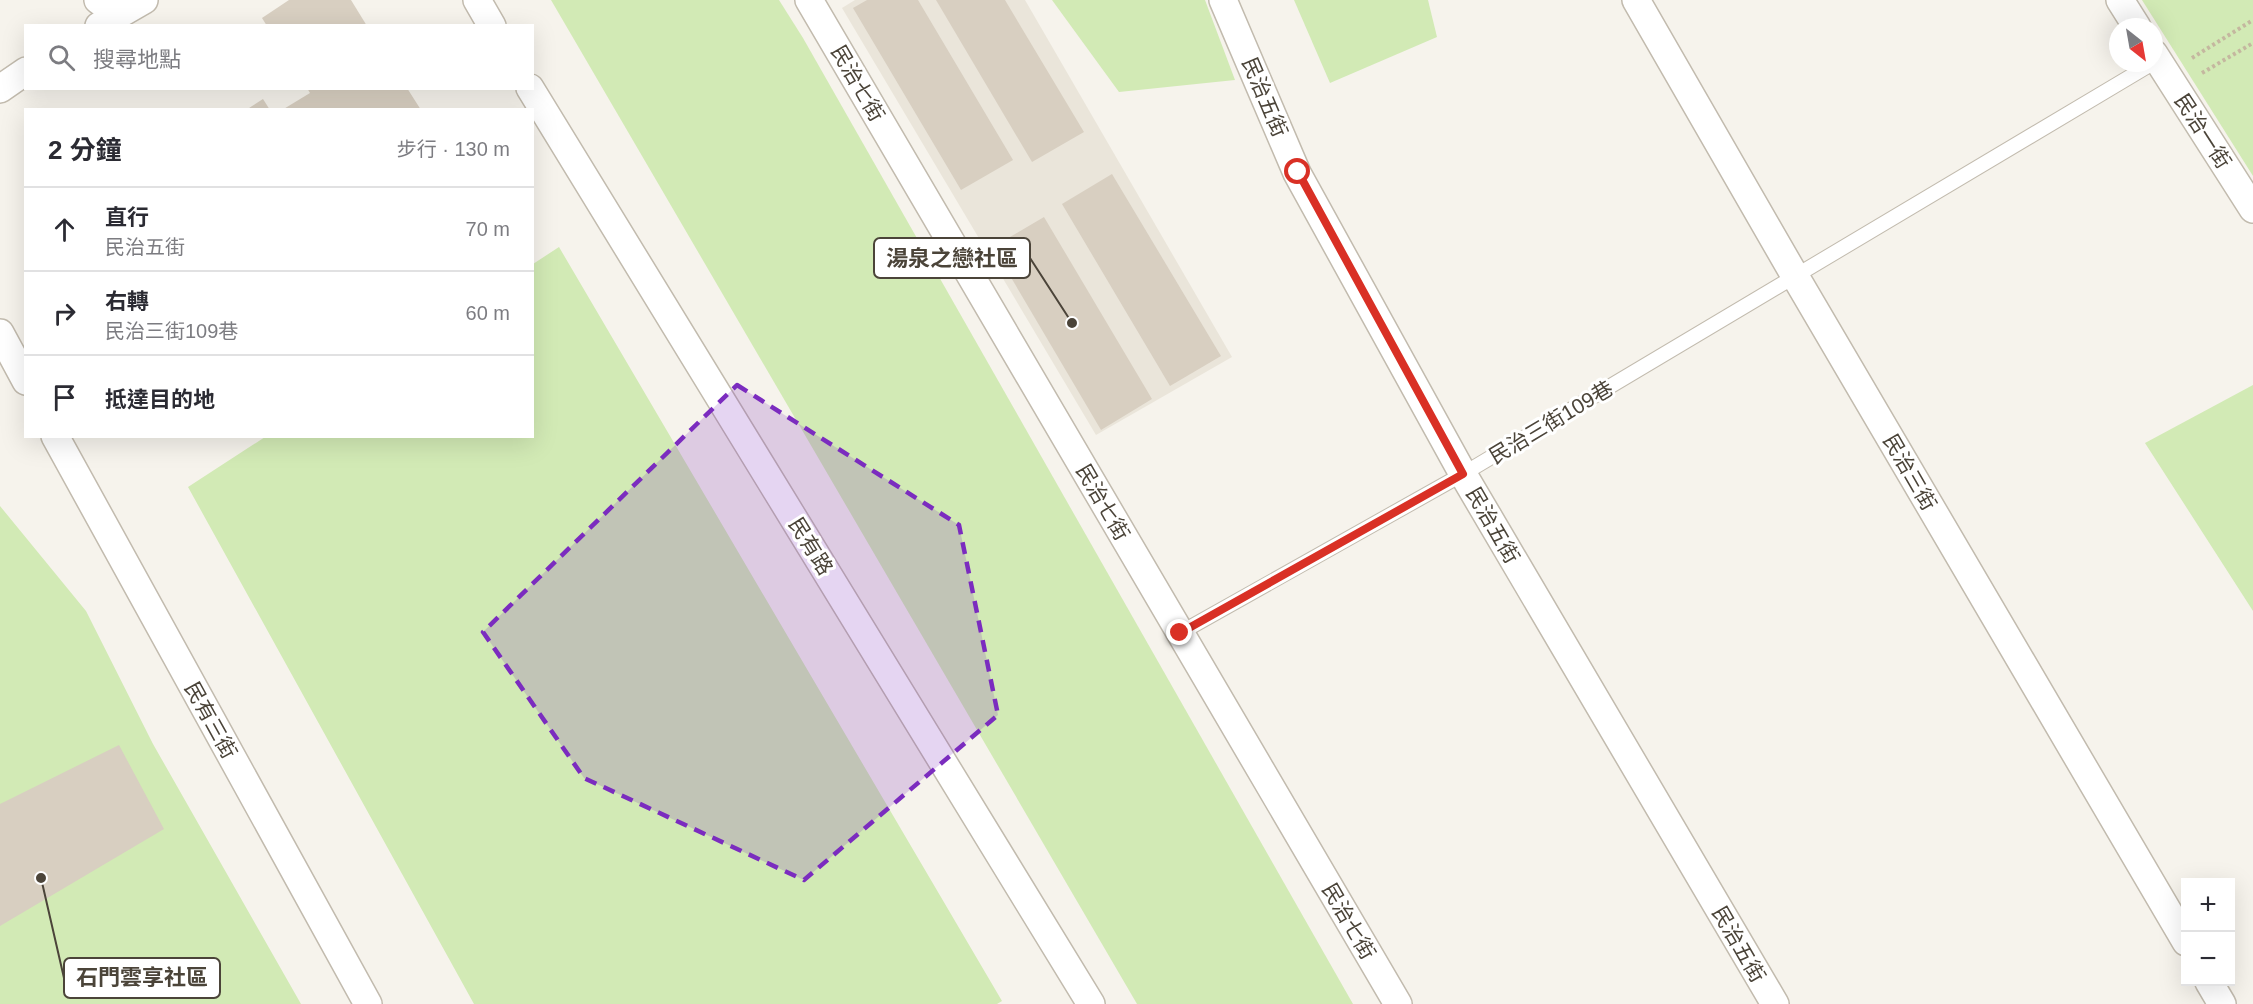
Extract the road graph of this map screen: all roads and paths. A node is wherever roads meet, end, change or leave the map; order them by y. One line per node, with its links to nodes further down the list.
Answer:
1 (144, 0): 7 (street)
2 (477, 0): 10 (street)
3 (809, 0): 25 (street, 民治七街)
4 (1223, 0): 24 (street, 民治五街)
5 (1636, 0): 20 (street, 民治三街)
6 (2120, 0): 8 (street)
7 (105, 13)
8 (2131, 18)
9 (2253, 20): 12 (path)
10 (491, 24)
11 (2253, 43): 16 (path)
12 (2191, 58)
13 (24, 71): 17 (street)
14 (2135, 72): 20 (lane, 民治三街109巷)
15 (2163, 72): 19 (street, 民治一街)
16 (2202, 74)
17 (0, 89)
18 (531, 90): 28 (street, 民有路)
19 (2253, 209)
20 (1795, 276): 24 (lane, 民治三街109巷); 26 (street, 民治三街)
21 (0, 333): 22 (street)
22 (24, 377)
23 (56, 438): 29 (street, 民有三街)
24 (1463, 474): 25 (lane, 民治三街109巷); 31 (street, 民治五街)
25 (1180, 633): 30 (street, 民治七街)
26 (2181, 933)
27 (2212, 986): 32 (street)
28 (1083, 1001)
29 (368, 1004)
30 (1398, 1004)
31 (1775, 1004)
32 (2222, 1004)

